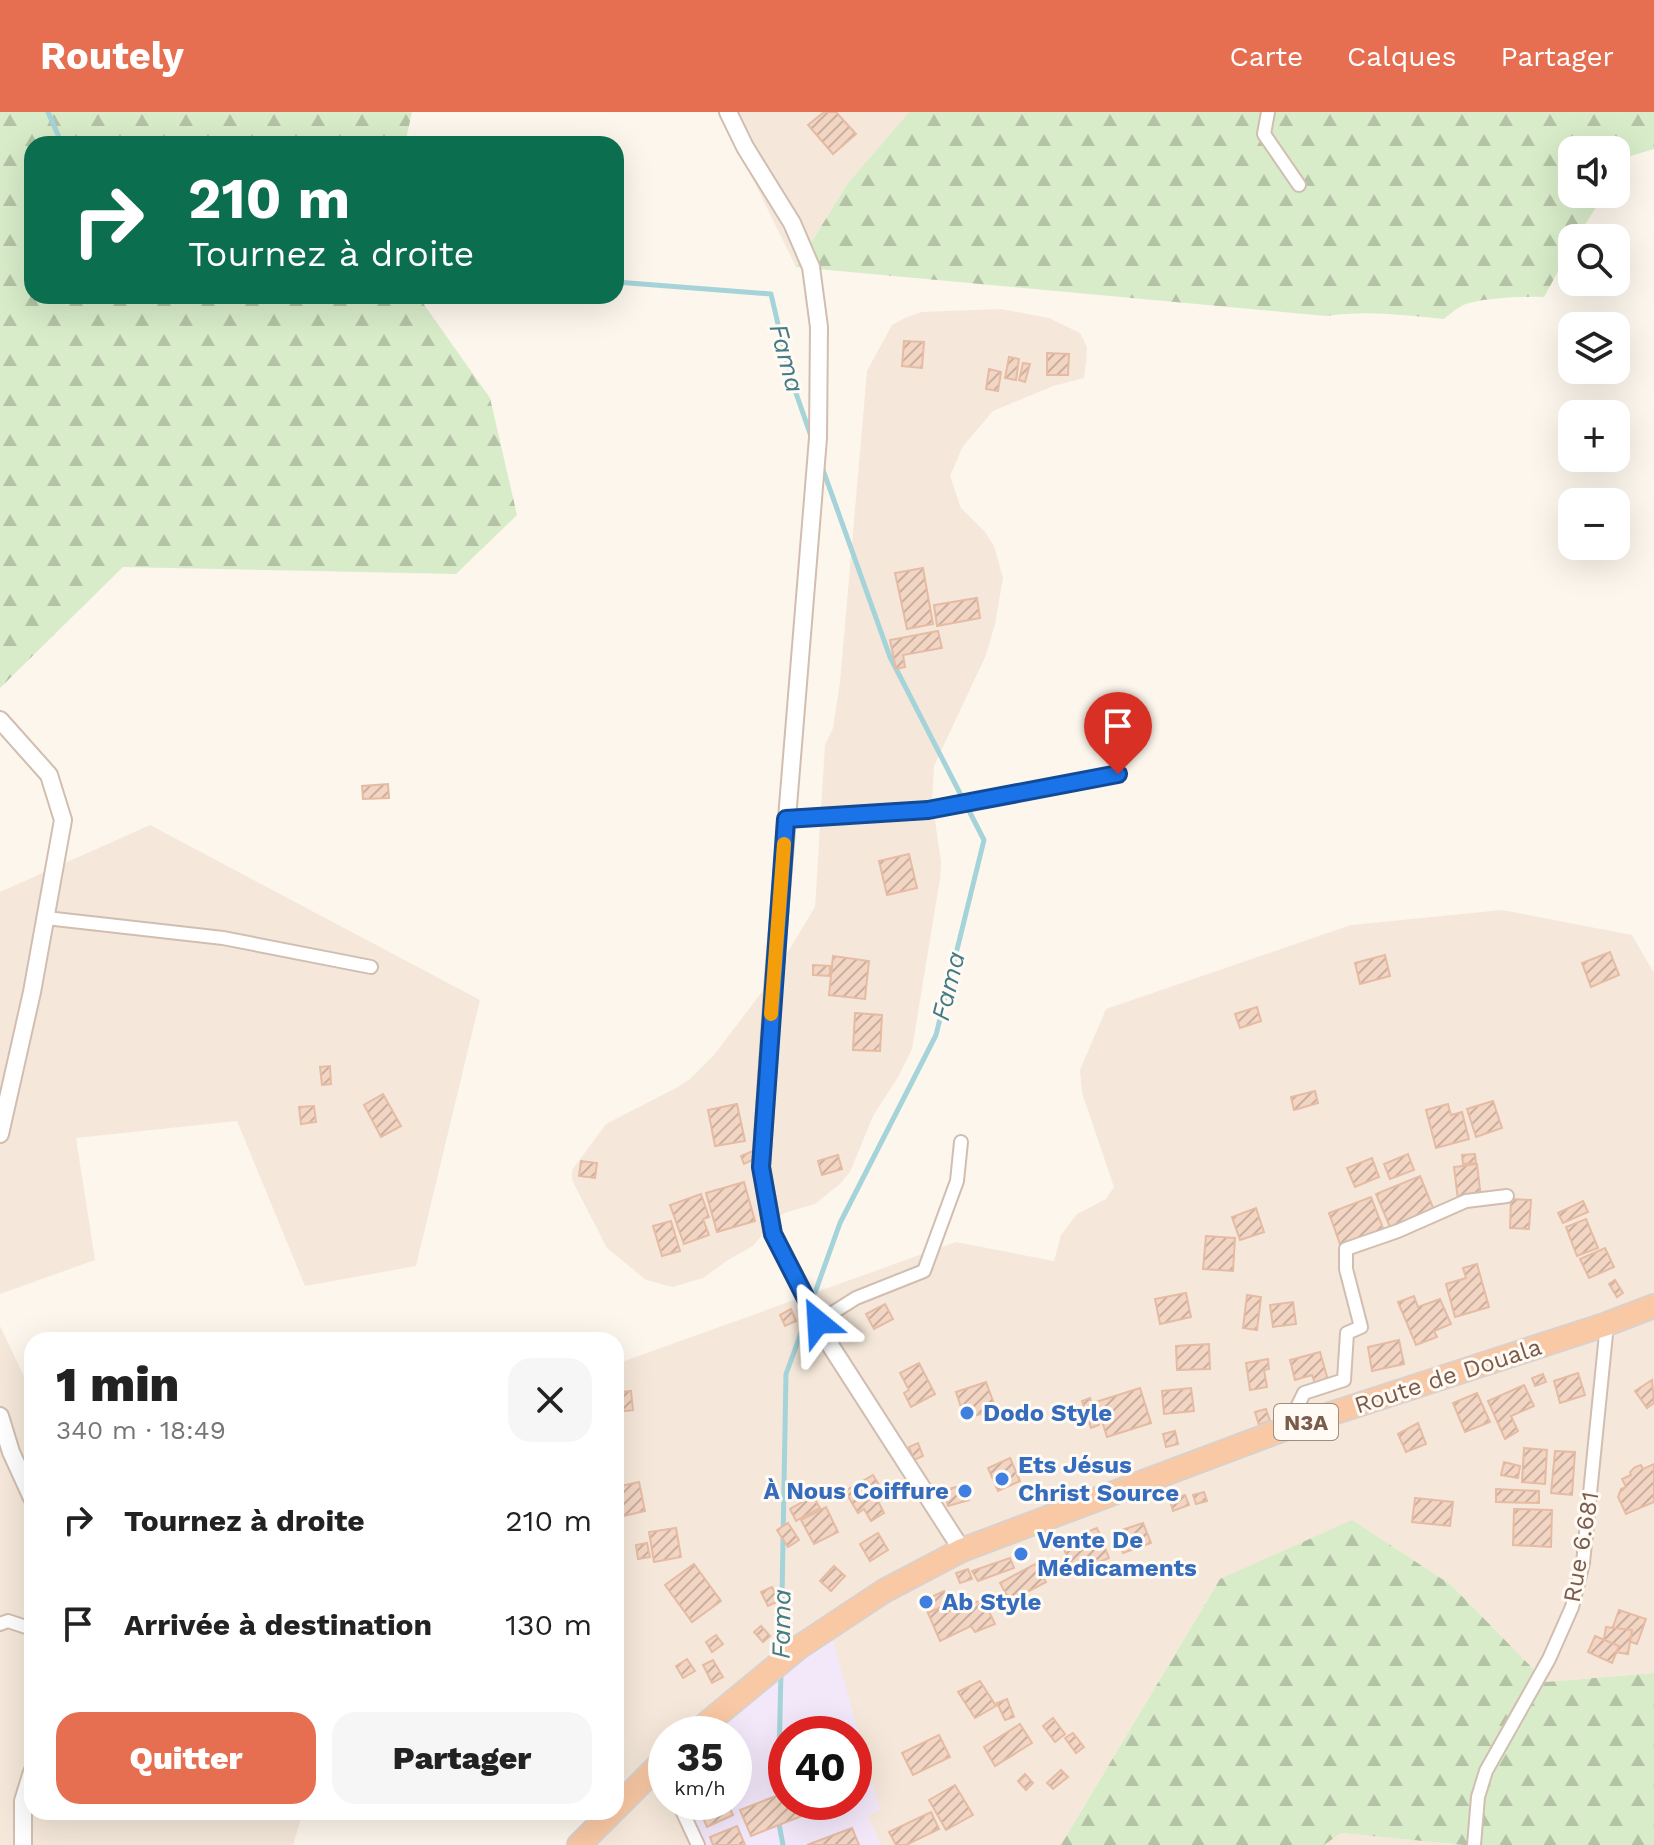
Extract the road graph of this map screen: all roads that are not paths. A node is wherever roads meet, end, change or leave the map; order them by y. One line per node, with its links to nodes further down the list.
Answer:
1 (728, 112): 6 (street)
2 (1268, 112): 3 (street)
3 (1299, 185)
4 (0, 720): 7 (street)
5 (1118, 774): 6 (street)
6 (786, 819): 13 (street)
7 (46, 918): 8 (street); 9 (street)
8 (371, 967)
9 (0, 1134)
10 (961, 1142): 13 (street)
11 (1507, 1196): 16 (street)
12 (1654, 1306): 14 (highway, Route de Douala / N3A)
13 (818, 1322): 18 (street)
14 (1607, 1324): 16 (highway, Route de Douala / N3A); 30 (street, Rue 6.681)
15 (0, 1416): 17 (street)
16 (1287, 1428): 18 (highway, Route de Douala / N3A)
17 (24, 1480)
18 (962, 1550): 21 (highway, Route de Douala / N3A)
19 (0, 1624): 20 (street)
20 (24, 1626)
21 (716, 1716)
22 (648, 1780): 24 (highway)
23 (24, 1798): 27 (street)
24 (624, 1801)
25 (604, 1820): 28 (highway)
26 (686, 1820): 29 (street)
27 (23, 1845)
28 (579, 1845)
29 (698, 1845)
30 (1474, 1845)

